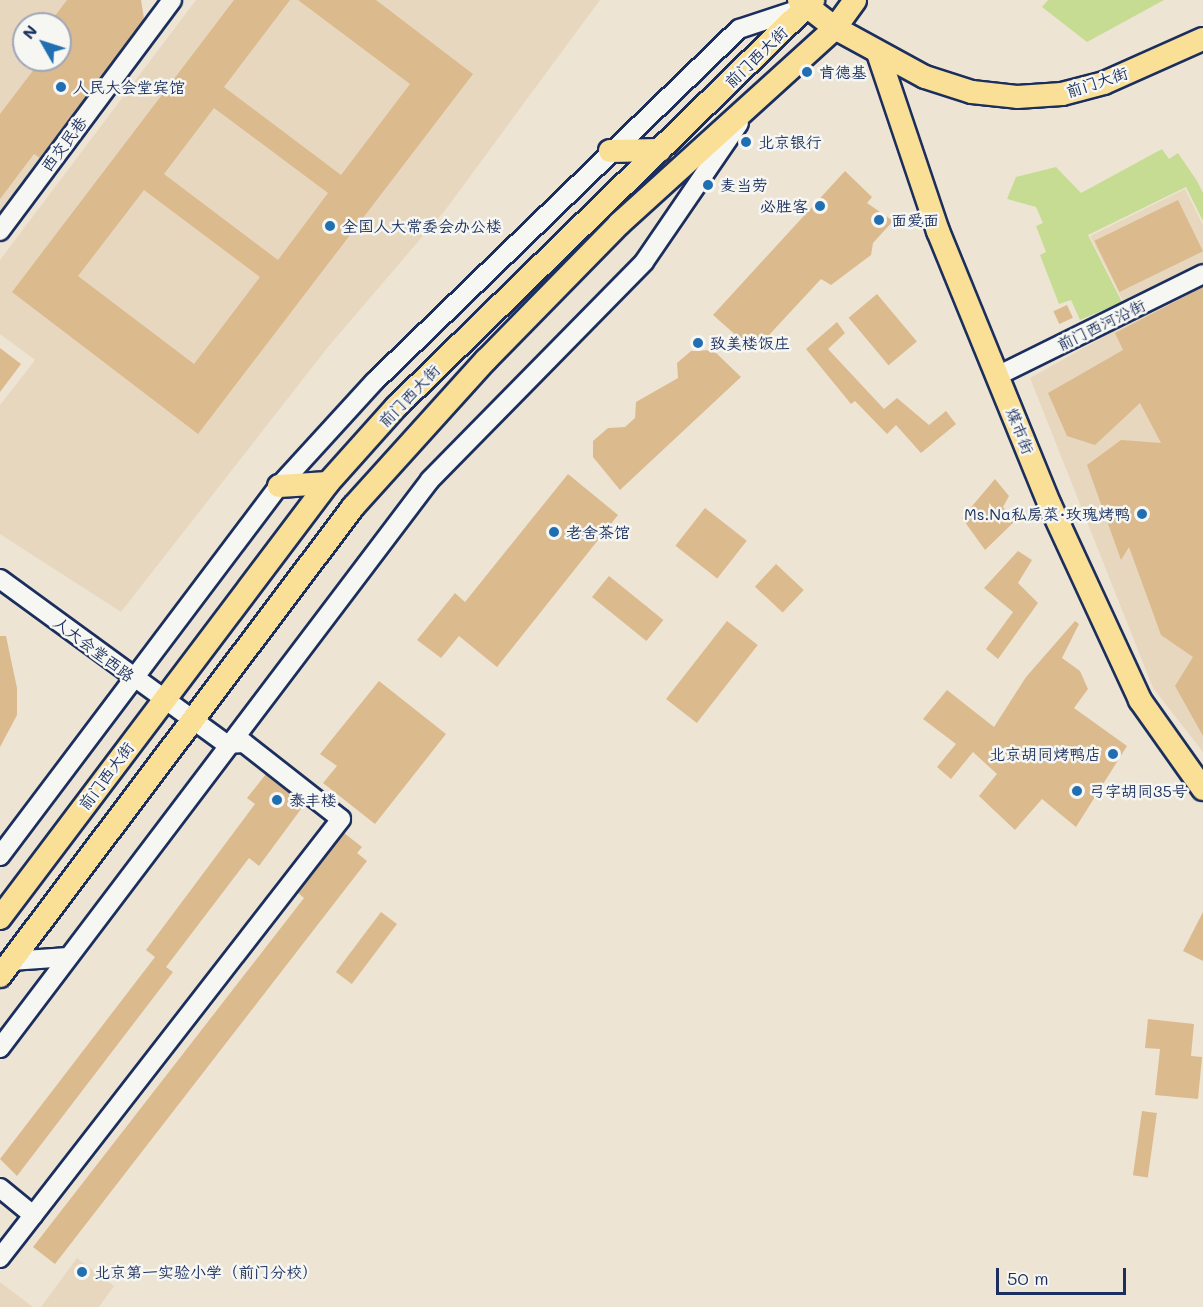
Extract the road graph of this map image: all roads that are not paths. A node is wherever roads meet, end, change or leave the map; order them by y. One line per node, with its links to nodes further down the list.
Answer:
1 (172, 0): 10 (street, 西交民巷)
2 (855, 0): 4 (main road, 前门西大街)
3 (807, 2): 4 (main road, 前门大街); 8 (main road, 前门西大街); 9 (street, 前门西大街)
4 (835, 28): 6 (main road, 前门大街); 7 (main road, 前门西大街)
5 (1203, 39): 6 (main road, 前门大街)
6 (878, 53): 12 (main road, 煤市街)
7 (756, 98): 18 (main road, 前门西大街); 19 (street, 前门西大街)
8 (660, 150): 9 (main road); 13 (main road, 前门西大街)
9 (610, 151): 14 (street, 前门西大街)
10 (0, 231)
11 (1203, 274): 12 (street, 前门西河沿街)
12 (997, 376): 20 (main road, 煤市街)
13 (328, 483): 14 (main road); 17 (main road, 前门西大街)
14 (279, 486): 16 (street, 前门西大街)
15 (0, 579): 16 (street, 人大会堂西路)
16 (132, 678): 17 (street, 人大会堂西路); 21 (street, 前门西大街)
17 (162, 700): 18 (street, 人大会堂西路); 22 (main road, 前门西大街)
18 (190, 719): 19 (street, 人大会堂西路); 24 (main road, 前门西大街)
19 (226, 744): 23 (street, 前门西大街); 27 (street)
20 (1203, 789)
21 (0, 856)
22 (0, 918)
23 (68, 957): 24 (street); 25 (street, 前门西大街)
24 (6, 968)
25 (0, 1048)
26 (0, 1188): 27 (street)
27 (33, 1215): 28 (street)
28 (0, 1258)

